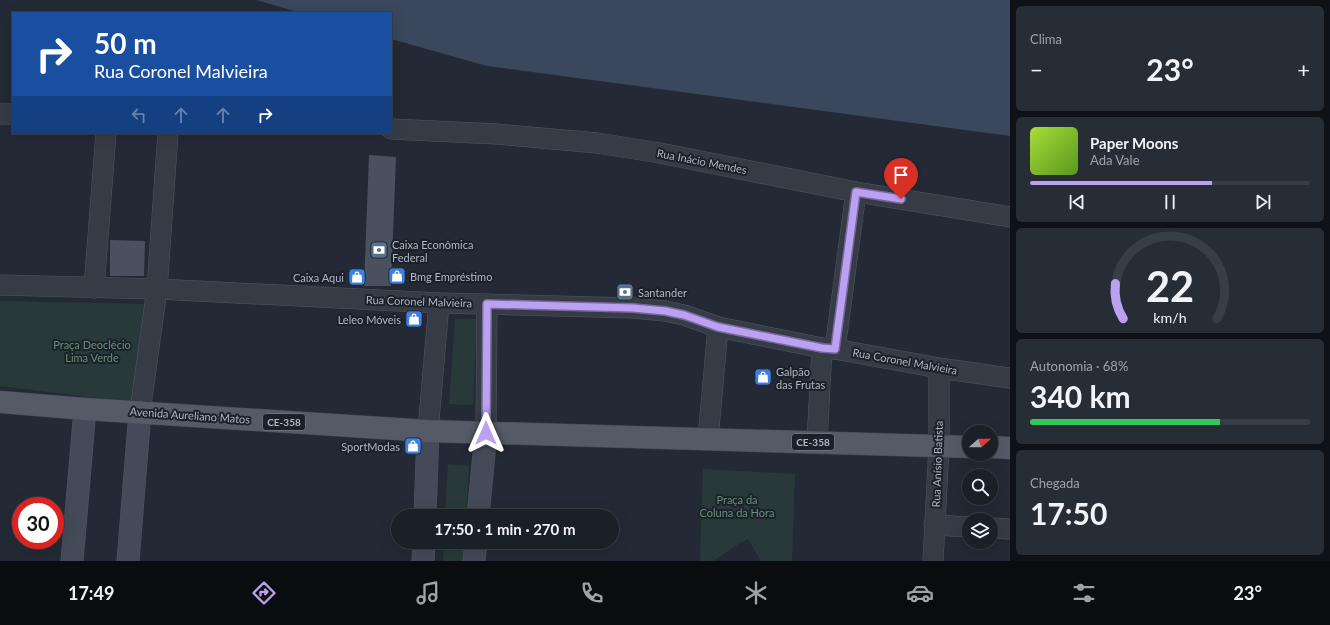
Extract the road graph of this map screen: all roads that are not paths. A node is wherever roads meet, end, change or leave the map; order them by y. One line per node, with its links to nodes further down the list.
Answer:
1 (0, 114): 2 (street)
2 (12, 114)
3 (392, 129): 6 (street, Rua Inácio Mendes)
4 (106, 134): 9 (street)
5 (168, 134): 10 (street)
6 (856, 192): 7 (street, Rua Inácio Mendes); 14 (street)
7 (1010, 217)
8 (0, 285): 9 (street, Rua Coronel Malvieira)
9 (94, 288): 10 (street, Rua Coronel Malvieira)
10 (156, 289): 11 (street, Rua Coronel Malvieira); 19 (street)
11 (439, 303): 12 (street, Rua Coronel Malvieira); 20 (street)
12 (487, 304): 13 (street, Rua Coronel Malvieira); 21 (street)
13 (718, 327): 14 (street, Rua Coronel Malvieira); 22 (street)
14 (829, 348): 15 (street, Rua Coronel Malvieira); 23 (street)
15 (939, 368): 16 (street, Rua Coronel Malvieira); 24 (street, Rua Anísio Batista)
16 (1010, 378)
17 (0, 402): 18 (main road, Avenida Aureliano Matos / CE-358)
18 (85, 409): 19 (main road, Avenida Aureliano Matos / CE-358); 36 (main road)
19 (140, 412): 20 (main road, Avenida Aureliano Matos / CE-358); 37 (main road)
20 (428, 431): 21 (main road, CE-358); 28 (main road)
21 (486, 433): 22 (main road, CE-358); 29 (main road)
22 (708, 439): 23 (main road, CE-358)
23 (817, 443): 24 (main road, CE-358)
24 (939, 446): 25 (main road, CE-358); 30 (street, Rua Anísio Batista)
25 (962, 447)
26 (998, 447): 27 (main road)
27 (1010, 448)
28 (425, 509)
29 (479, 509)
30 (934, 525): 31 (street); 40 (street, Rua Anísio Batista)
31 (962, 527)
32 (998, 528): 33 (street)
33 (1010, 529)
34 (424, 549): 38 (main road)
35 (475, 549): 39 (main road)
36 (72, 561)
37 (128, 561)
38 (423, 561)
39 (474, 561)
40 (933, 561)

